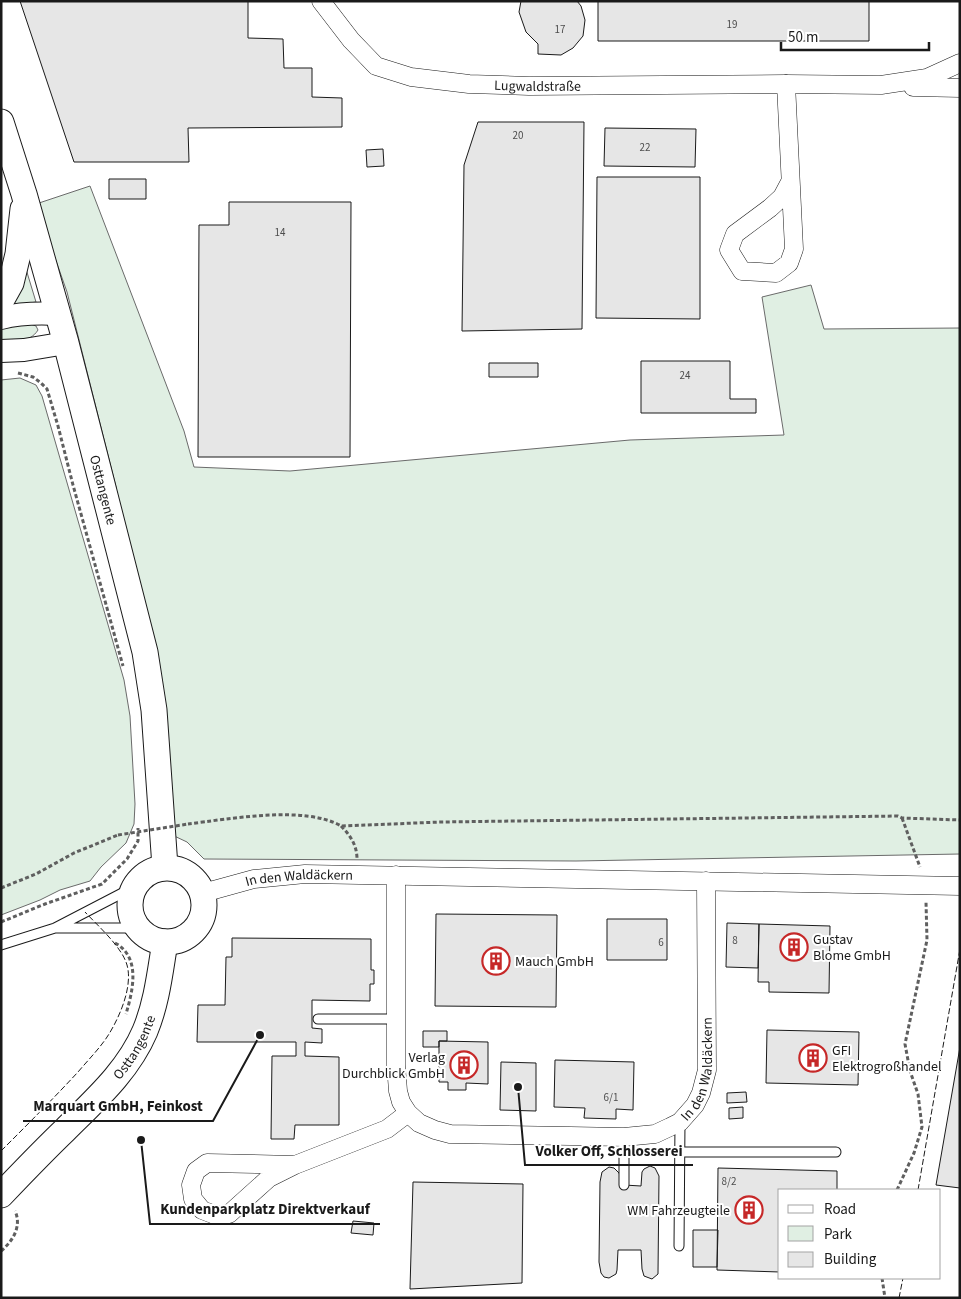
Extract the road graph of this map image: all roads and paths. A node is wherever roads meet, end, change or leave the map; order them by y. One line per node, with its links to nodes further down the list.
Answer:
1 (321, 1): 3 (street, Lugwaldstraße)
2 (960, 63): 4 (street, Lugwaldstraße)
3 (786, 84): 4 (street, Lugwaldstraße); 7 (street)
4 (881, 85): 5 (street, Lugwaldstraße)
5 (960, 88)
6 (1, 122): 8 (main road, Osttangente)
7 (790, 182): 7 (street)
8 (24, 194): 9 (main road); 10 (main road, Osttangente)
9 (1, 301)
10 (58, 314): 11 (street); 12 (main road, Osttangente)
11 (1, 318)
12 (66, 343): 13 (street); 20 (main road, Osttangente)
13 (1, 351)
14 (11, 372): 15 (path)
15 (126, 674)
16 (902, 818): 17 (path); 19 (path); 24 (path)
17 (960, 820)
18 (139, 821): 28 (path)
19 (341, 826): 21 (path); 27 (path, bridge)
20 (165, 867): 26 (main road); 29 (main road)
21 (357, 874): 22 (street, In den Waldäckern); 29 (street, In den Waldäckern)
22 (396, 875): 23 (street, In den Waldäckern); 39 (street)
23 (706, 881): 24 (street, In den Waldäckern); 41 (street, In den Waldäckern)
24 (926, 886): 25 (street, In den Waldäckern); 47 (path)
25 (960, 886)
26 (134, 887): 30 (lane); 33 (main road)
27 (1, 888)
28 (90, 889): 30 (path); 31 (path)
29 (203, 894): 35 (main road)
30 (93, 908): 32 (lane)
31 (1, 922)
32 (55, 928): 34 (lane); 36 (lane)
33 (138, 928): 34 (lane); 35 (main road)
34 (99, 929): 38 (path)
35 (165, 942): 48 (main road, Osttangente)
36 (1, 945)
37 (318, 1019): 39 (lane)
38 (124, 1020)
39 (396, 1020): 40 (street)
40 (408, 1113): 42 (street, In den Waldäckern); 45 (street)
41 (680, 1122): 42 (street, In den Waldäckern); 43 (lane)
42 (624, 1137): 46 (lane)
43 (679, 1152): 44 (lane); 49 (lane)
44 (836, 1152)
45 (295, 1164): 45 (street)
46 (624, 1185)
47 (897, 1189)
48 (2, 1194): 50 (path)
49 (679, 1246)
50 (1, 1251)
51 (882, 1279): 52 (path)
52 (885, 1298)

